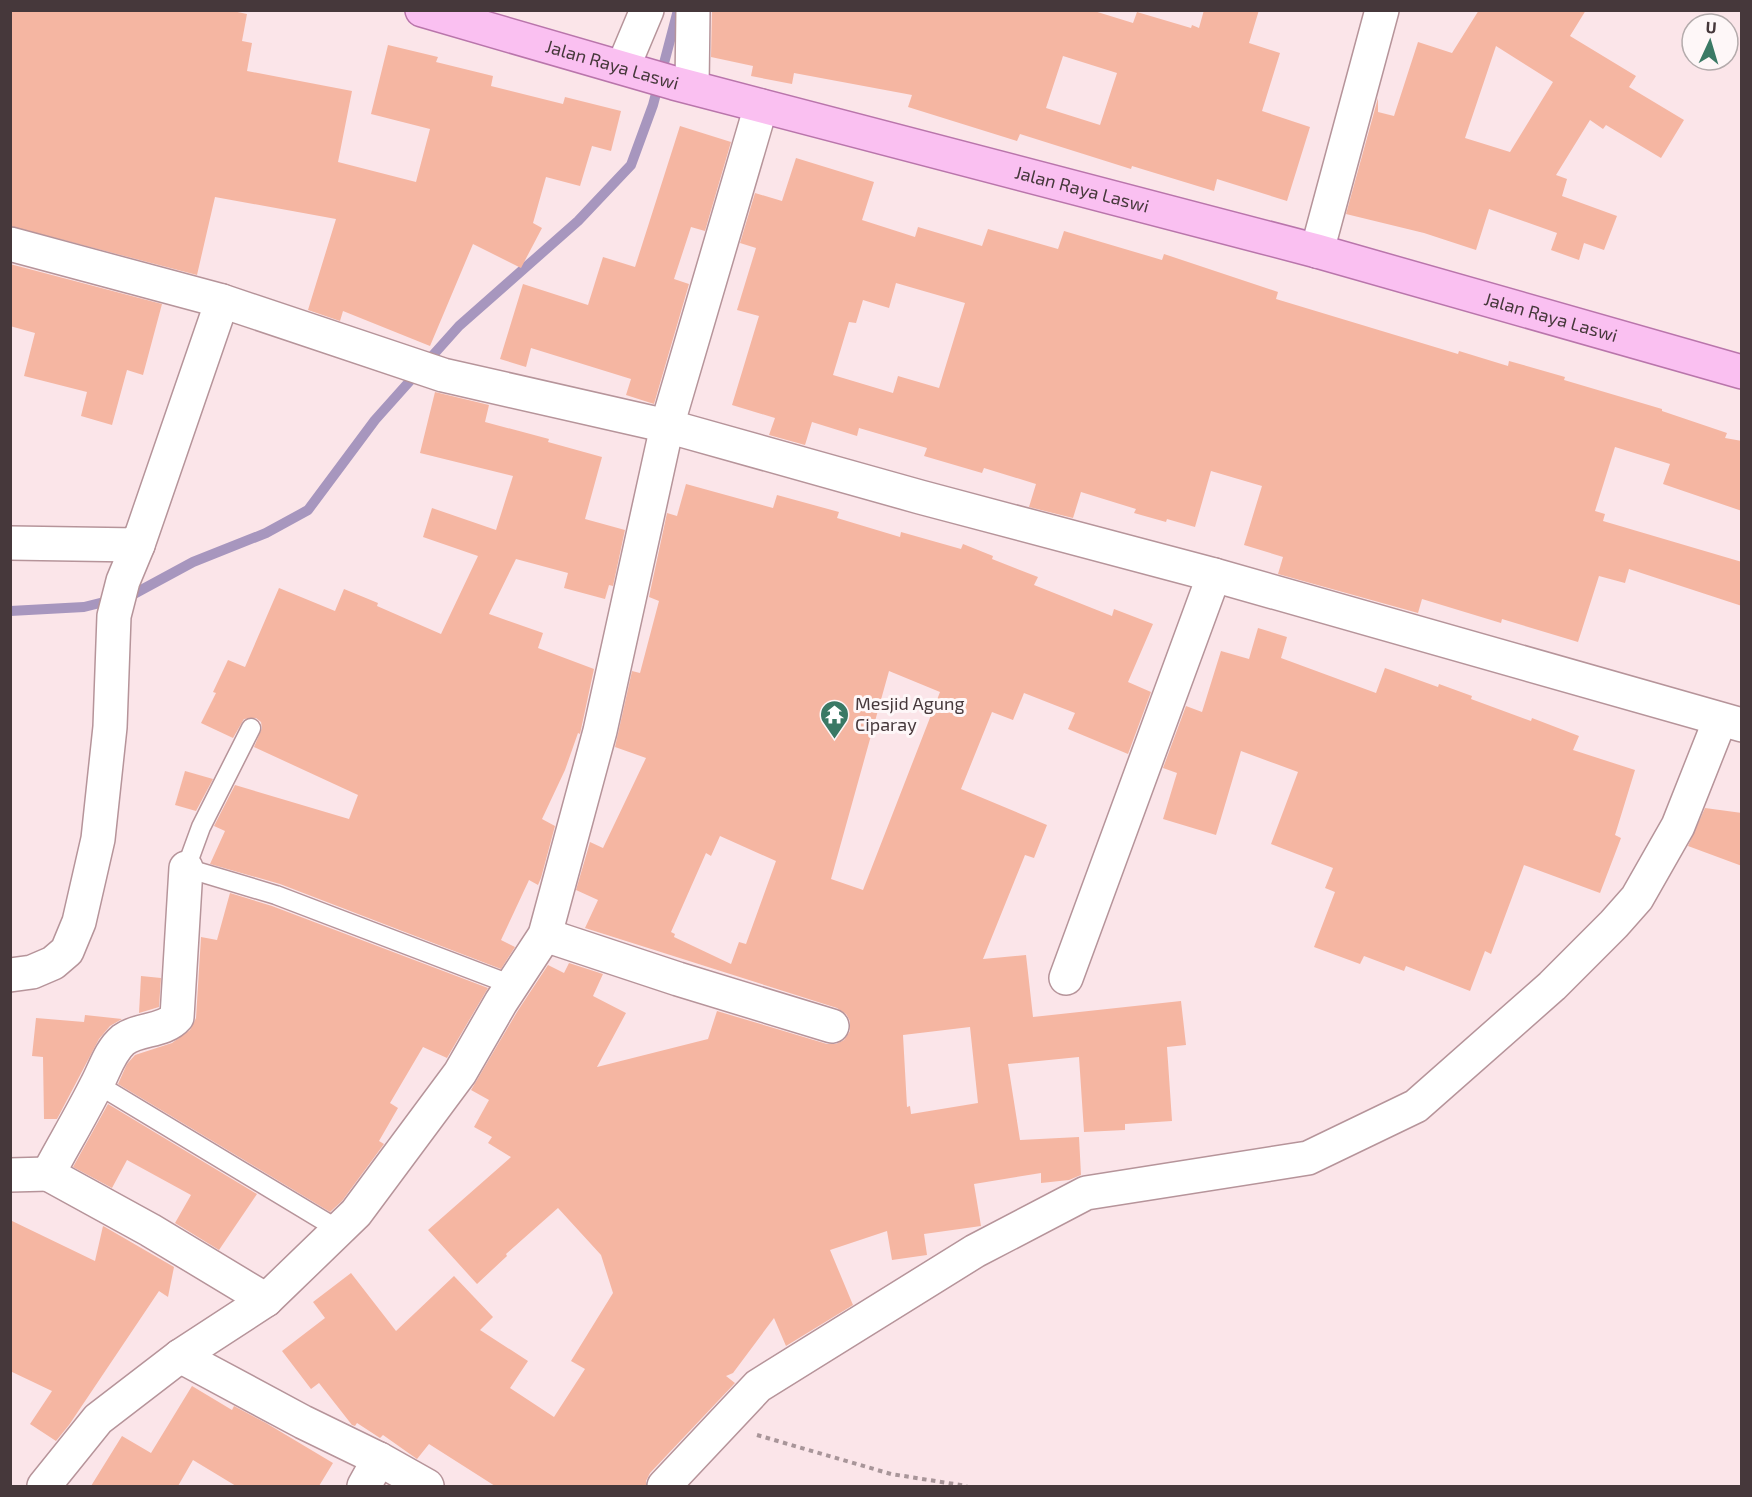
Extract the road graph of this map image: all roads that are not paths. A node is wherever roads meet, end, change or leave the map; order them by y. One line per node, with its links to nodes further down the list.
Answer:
1 (422, 10): 5 (main road, Jalan Raya Laswi)
2 (647, 10): 5 (street)
3 (693, 10): 6 (street)
4 (1382, 10): 9 (street)
5 (632, 70): 6 (main road, Jalan Raya Laswi)
6 (683, 85): 7 (main road, Jalan Raya Laswi)
7 (761, 106): 9 (main road, Jalan Raya Laswi); 12 (street)
8 (10, 244): 10 (street)
9 (1317, 251): 11 (main road, Jalan Raya Laswi)
10 (222, 301): 12 (street); 14 (street)
11 (1742, 372)
12 (667, 426): 15 (street); 19 (street)
13 (10, 543): 14 (street)
14 (138, 545): 20 (street)
15 (1214, 575): 16 (street); 21 (street)
16 (1730, 723): 33 (street)
17 (251, 728): 18 (lane)
18 (186, 868): 22 (lane); 24 (street)
19 (545, 935): 22 (street); 23 (street)
20 (10, 975)
21 (1066, 978)
22 (512, 985): 27 (street)
23 (832, 1026)
24 (98, 1084): 26 (street); 27 (lane)
25 (10, 1174): 26 (street)
26 (48, 1174): 28 (street)
27 (339, 1230): 28 (street)
28 (266, 1300): 29 (street)
29 (180, 1356): 30 (street); 31 (street)
30 (371, 1473): 32 (street)
31 (44, 1486)
32 (427, 1486)
33 (664, 1486)

